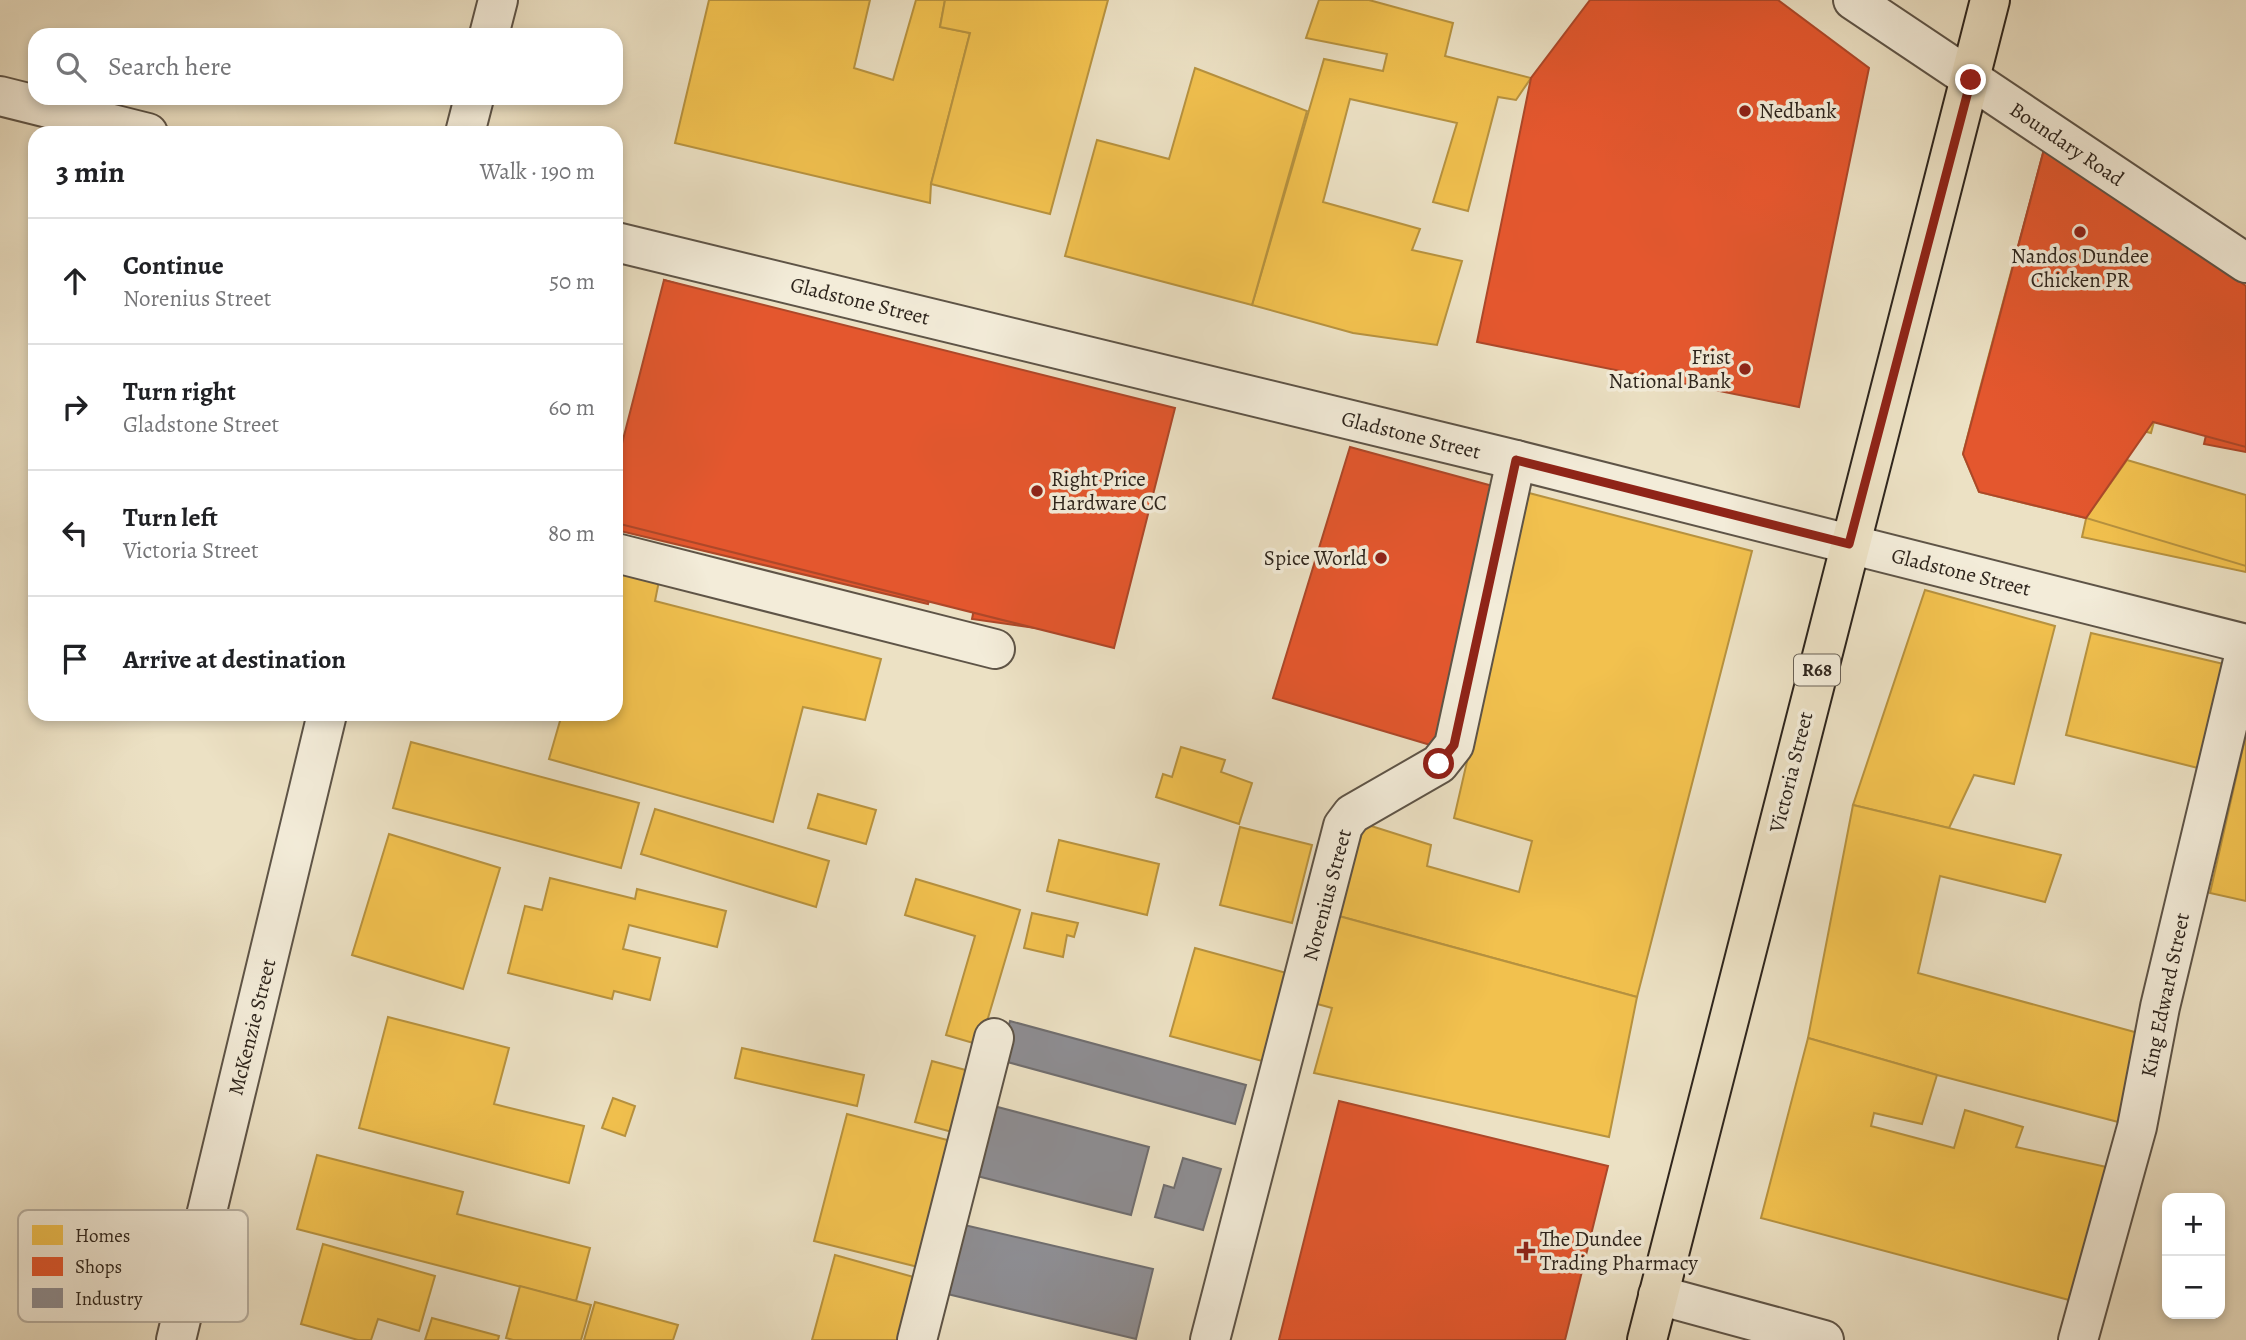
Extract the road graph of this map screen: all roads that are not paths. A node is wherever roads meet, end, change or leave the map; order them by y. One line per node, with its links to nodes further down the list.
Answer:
1 (498, 0): 4 (street)
2 (1853, 0): 5 (street, Boundary Road)
3 (1990, 0): 5 (main road, Victoria Street / R68)
4 (491, 28)
5 (1971, 80): 13 (street, Boundary Road); 15 (main road, Victoria Street / R68)
6 (0, 96): 7 (street)
7 (28, 103)
8 (36, 105): 10 (street)
9 (472, 105): 11 (street)
10 (120, 126)
11 (467, 126)
12 (623, 244): 14 (street, Gladstone Street)
13 (2246, 264)
14 (1516, 460): 15 (street, Gladstone Street); 26 (street, Norenius Street)
15 (1849, 544): 17 (street, Gladstone Street); 22 (main road, Victoria Street / R68)
16 (623, 555): 18 (street)
17 (2246, 646): 29 (street, King Edward Street)
18 (995, 649)
19 (325, 721): 21 (street, McKenzie Street)
20 (994, 1038): 25 (street)
21 (207, 1210)
22 (1658, 1295): 27 (main road, Victoria Street / R68); 28 (street)
23 (180, 1322): 24 (street, McKenzie Street)
24 (176, 1340)
25 (917, 1340)
26 (1210, 1340)
27 (1647, 1340)
28 (1824, 1340)
29 (2078, 1340)

